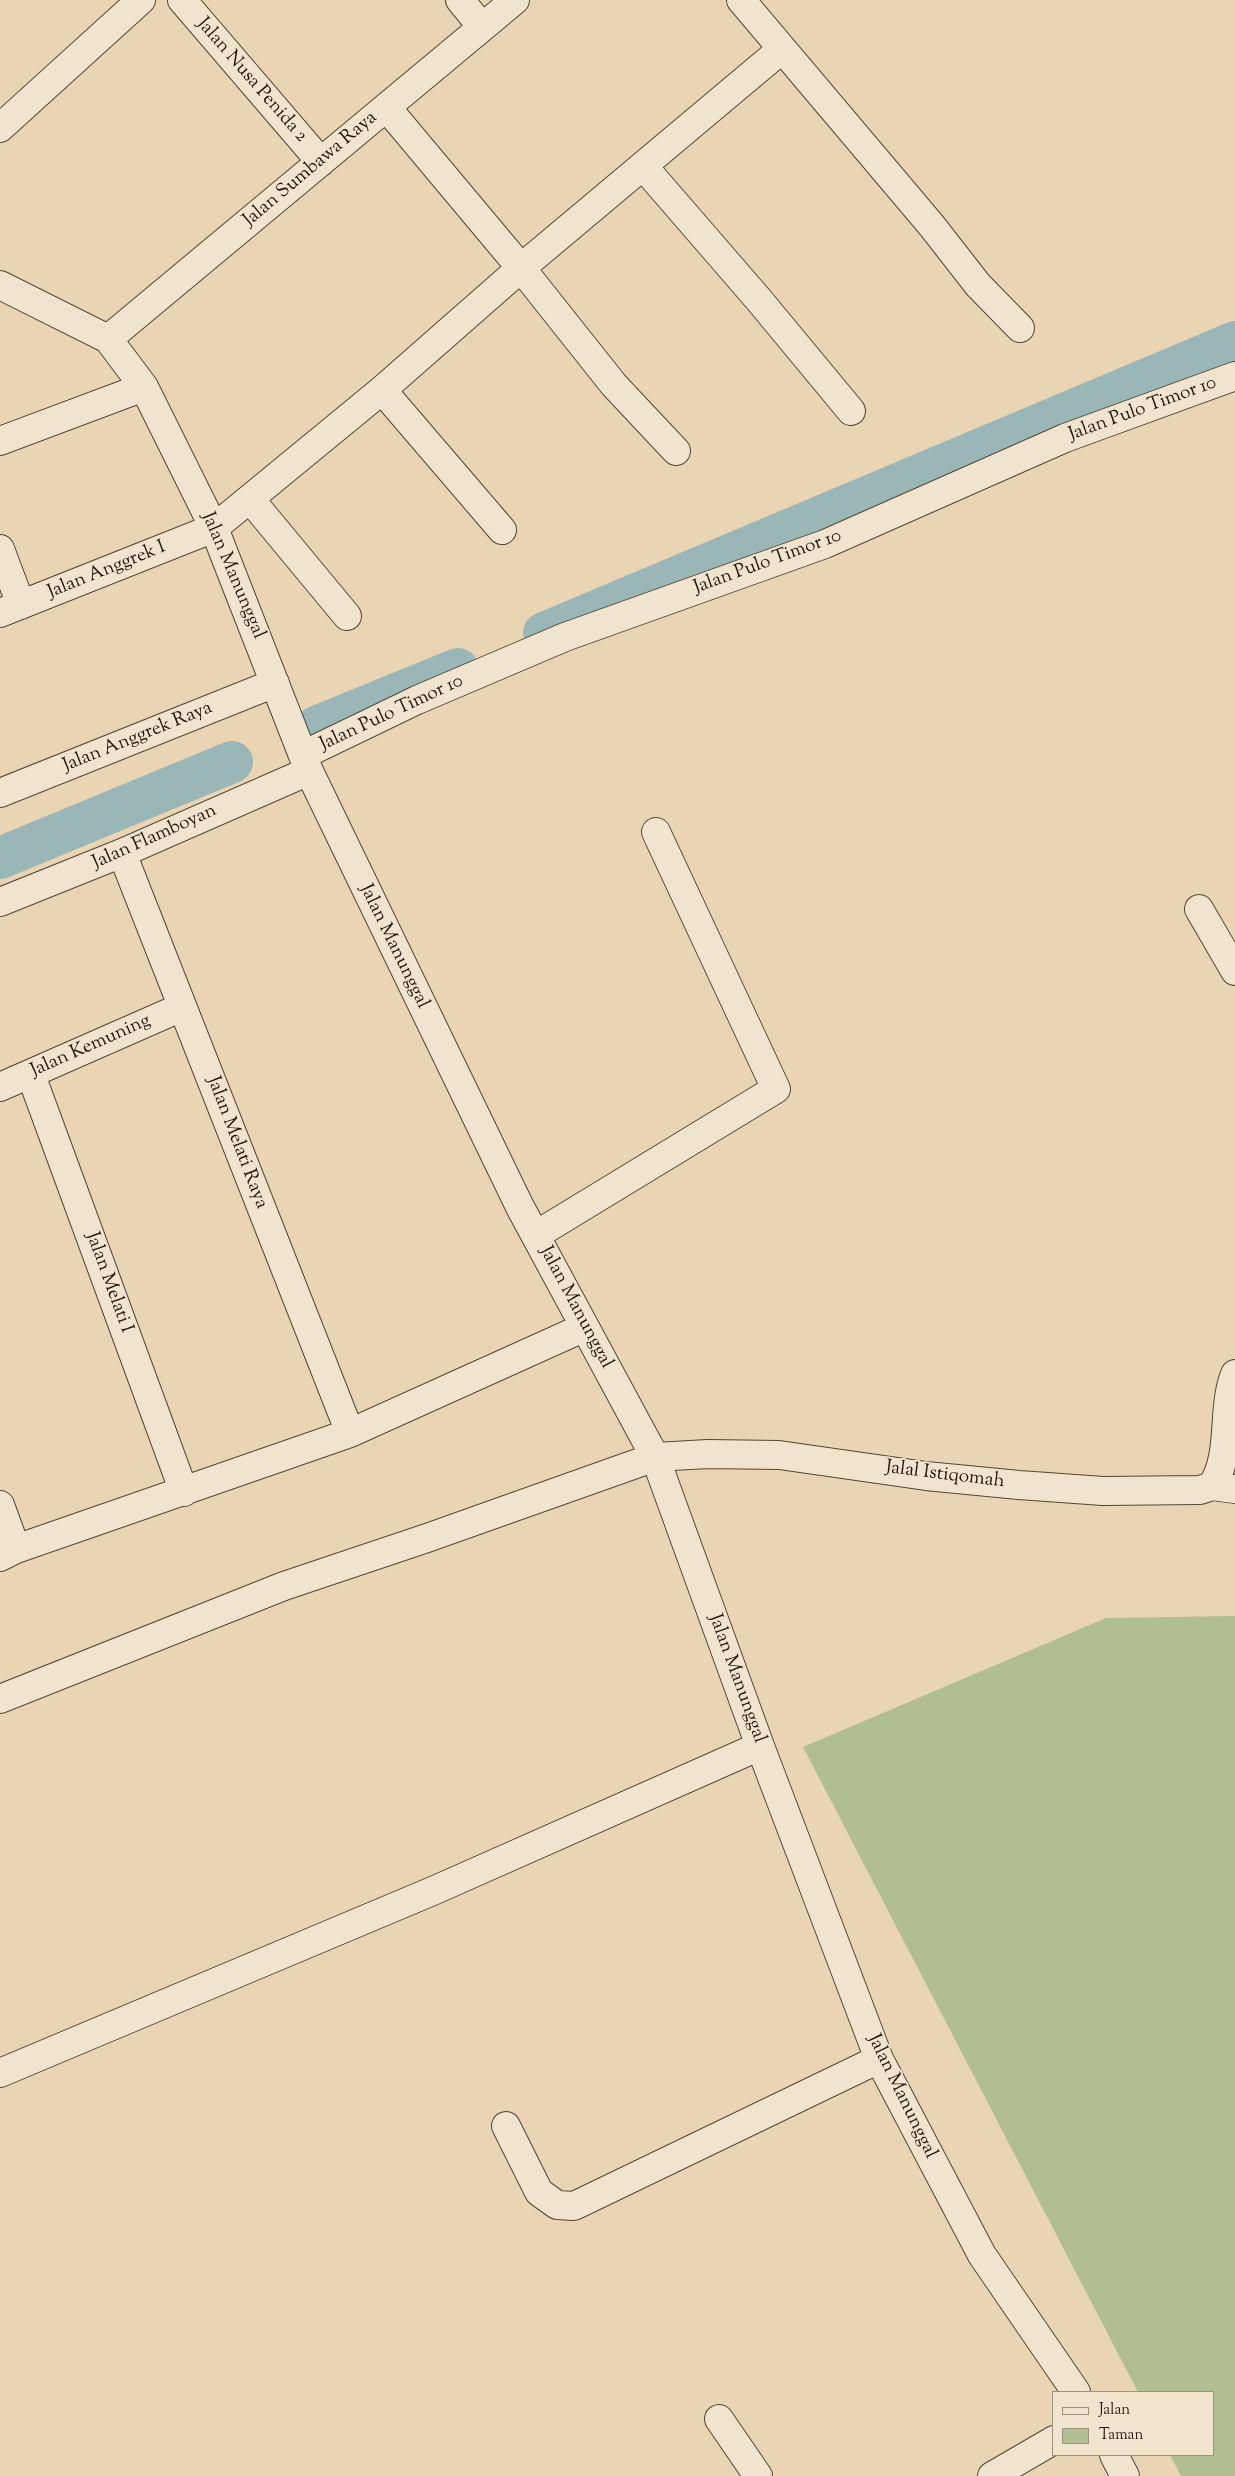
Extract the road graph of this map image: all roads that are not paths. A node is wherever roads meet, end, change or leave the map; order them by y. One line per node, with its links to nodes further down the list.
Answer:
1 (141, 0): 9 (street)
2 (182, 0): 10 (street, Jalan Nusa Penida 2)
3 (460, 0): 6 (street)
4 (515, 0): 6 (street, Jalan Sumbawa Raya)
5 (741, 0): 7 (street)
6 (482, 27): 8 (street, Jalan Sumbawa Raya)
7 (782, 49): 11 (street, Jalan Anggrek I); 14 (street)
8 (386, 108): 10 (street, Jalan Sumbawa Raya); 12 (street)
9 (0, 128)
10 (321, 162): 15 (street, Jalan Sumbawa Raya)
11 (643, 166): 12 (street, Jalan Anggrek I); 19 (street)
12 (520, 268): 18 (street, Jalan Anggrek I); 21 (street)
13 (0, 286): 15 (street, Jalan Manunggal)
14 (1020, 328)
15 (108, 339): 17 (street, Jalan Manunggal)
16 (1235, 376): 29 (street, Jalan Pulo Timor 10)
17 (144, 387): 20 (street); 23 (street, Jalan Manunggal)
18 (382, 390): 22 (street, Jalan Anggrek I); 24 (street)
19 (851, 411)
20 (0, 440)
21 (676, 452)
22 (250, 499): 23 (street, Jalan Anggrek I); 27 (street)
23 (214, 528): 26 (street, Jalan Anggrek I); 28 (street, Jalan Manunggal)
24 (502, 530)
25 (0, 549): 26 (street)
26 (10, 609)
27 (347, 616)
28 (280, 695): 29 (street, Jalan Manunggal); 30 (street, Jalan Anggrek Raya)
29 (304, 757): 32 (street, Jalan Flamboyan); 39 (street, Jalan Manunggal)
30 (0, 793)
31 (656, 832): 39 (street)
32 (122, 853): 33 (street, Jalan Flamboyan); 36 (street, Jalan Melati Raya)
33 (0, 902)
34 (1199, 910): 35 (street)
35 (1235, 970)
36 (182, 1007): 37 (street, Jalan Kemuning); 42 (street, Jalan Melati Raya)
37 (31, 1075): 38 (street, Jalan Kemuning); 45 (street, Jalan Melati I)
38 (0, 1087)
39 (536, 1235): 40 (street, Jalan Manunggal)
40 (585, 1327): 42 (street); 43 (street, Jalan Manunggal)
41 (1235, 1374): 44 (street)
42 (350, 1433): 45 (street)
43 (655, 1457): 44 (street, Jalal Istiqomah); 48 (street, Jalal Istiqomah); 49 (street, Jalan Manunggal)
44 (1223, 1487)
45 (184, 1492): 47 (street)
46 (0, 1505): 47 (street)
47 (8, 1553)
48 (0, 1699)
49 (760, 1746): 50 (street, Jalan Manunggal); 51 (street)
50 (879, 2059): 52 (street); 53 (street, Jalan Manunggal)
51 (0, 2073)
52 (506, 2126)
53 (1075, 2391)
54 (719, 2419): 57 (street)
55 (1052, 2441): 58 (street)
56 (1115, 2456): 59 (street)
57 (758, 2476)
58 (992, 2476)
59 (1125, 2476)

